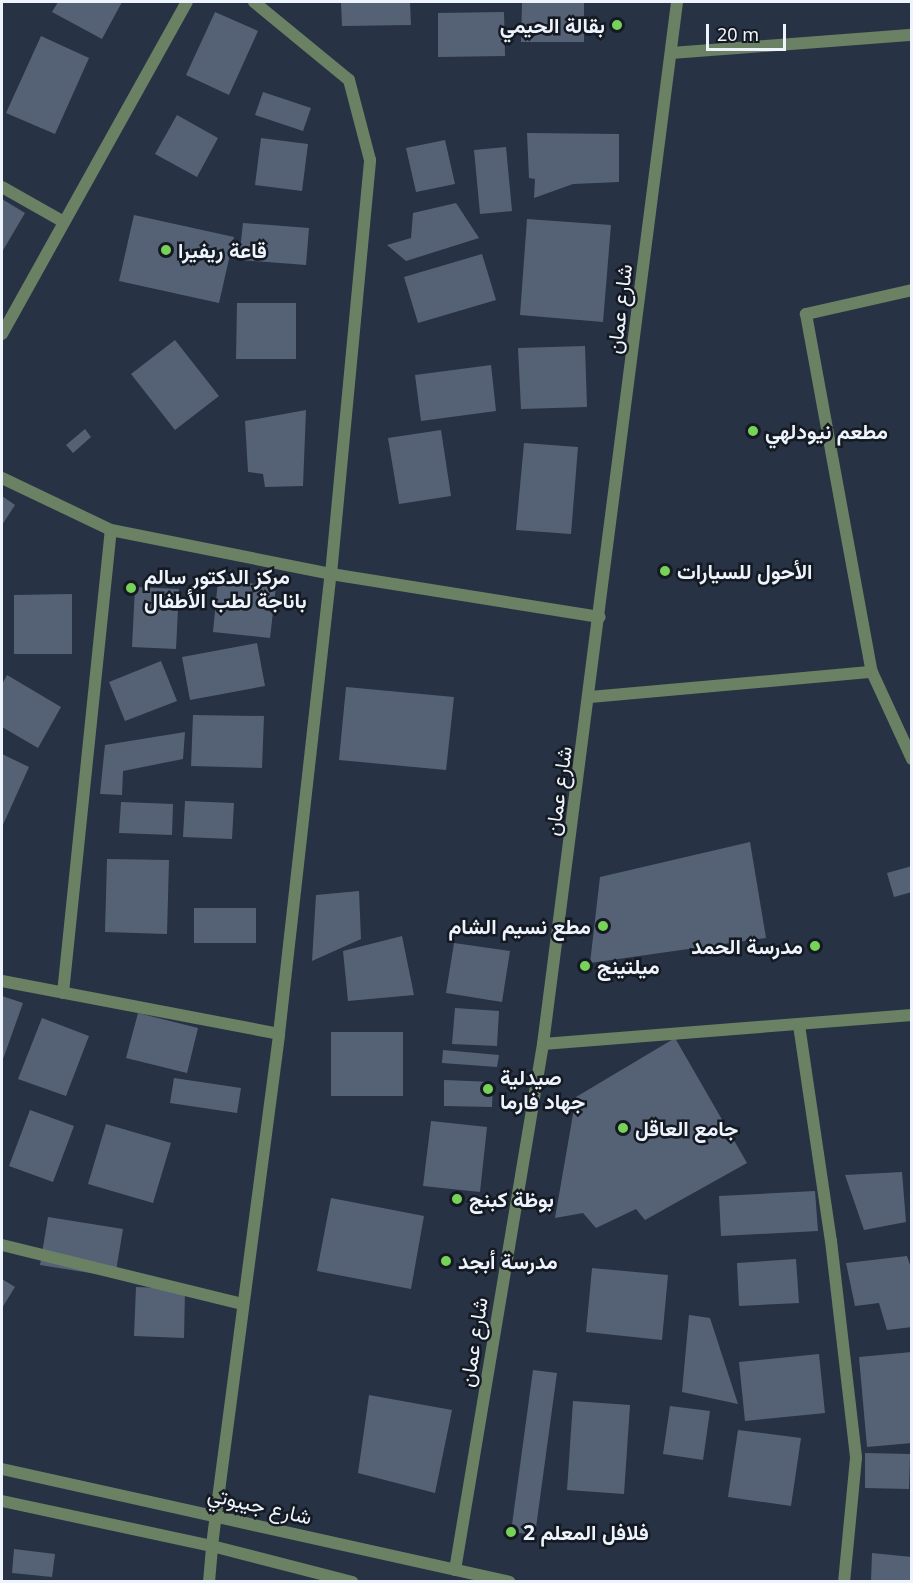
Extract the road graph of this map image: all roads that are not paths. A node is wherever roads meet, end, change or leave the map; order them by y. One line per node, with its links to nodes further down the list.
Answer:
1 (187, 2): 7 (street)
2 (254, 2): 12 (street)
3 (677, 2): 5 (street, شارع عمان)
4 (912, 35): 5 (street)
5 (671, 53): 13 (street, شارع عمان)
6 (2, 188): 7 (street)
7 (62, 221): 9 (street)
8 (912, 291): 14 (street)
9 (2, 334)
10 (2, 478): 11 (street)
11 (111, 530): 12 (street); 18 (street)
12 (331, 574): 13 (street); 21 (street)
13 (600, 617): 15 (street, شارع عمان)
14 (872, 672): 15 (street); 16 (street)
15 (590, 697): 22 (street, شارع عمان)
16 (912, 759)
17 (2, 981): 18 (street)
18 (63, 993): 21 (street)
19 (912, 1015): 20 (street)
20 (799, 1025): 22 (street); 33 (street)
21 (279, 1035): 24 (street)
22 (543, 1044): 29 (street, شارع عمان)
23 (2, 1245): 24 (street)
24 (243, 1304): 27 (street)
25 (2, 1469): 27 (street, شارع جيبوتي)
26 (2, 1500): 28 (street)
27 (216, 1514): 28 (street); 29 (street, شارع جيبوتي)
28 (213, 1546): 30 (street); 31 (street)
29 (454, 1576): 32 (street, شارع جيبوتي)
30 (208, 1581)
31 (352, 1581)
32 (510, 1581)
33 (844, 1581)

